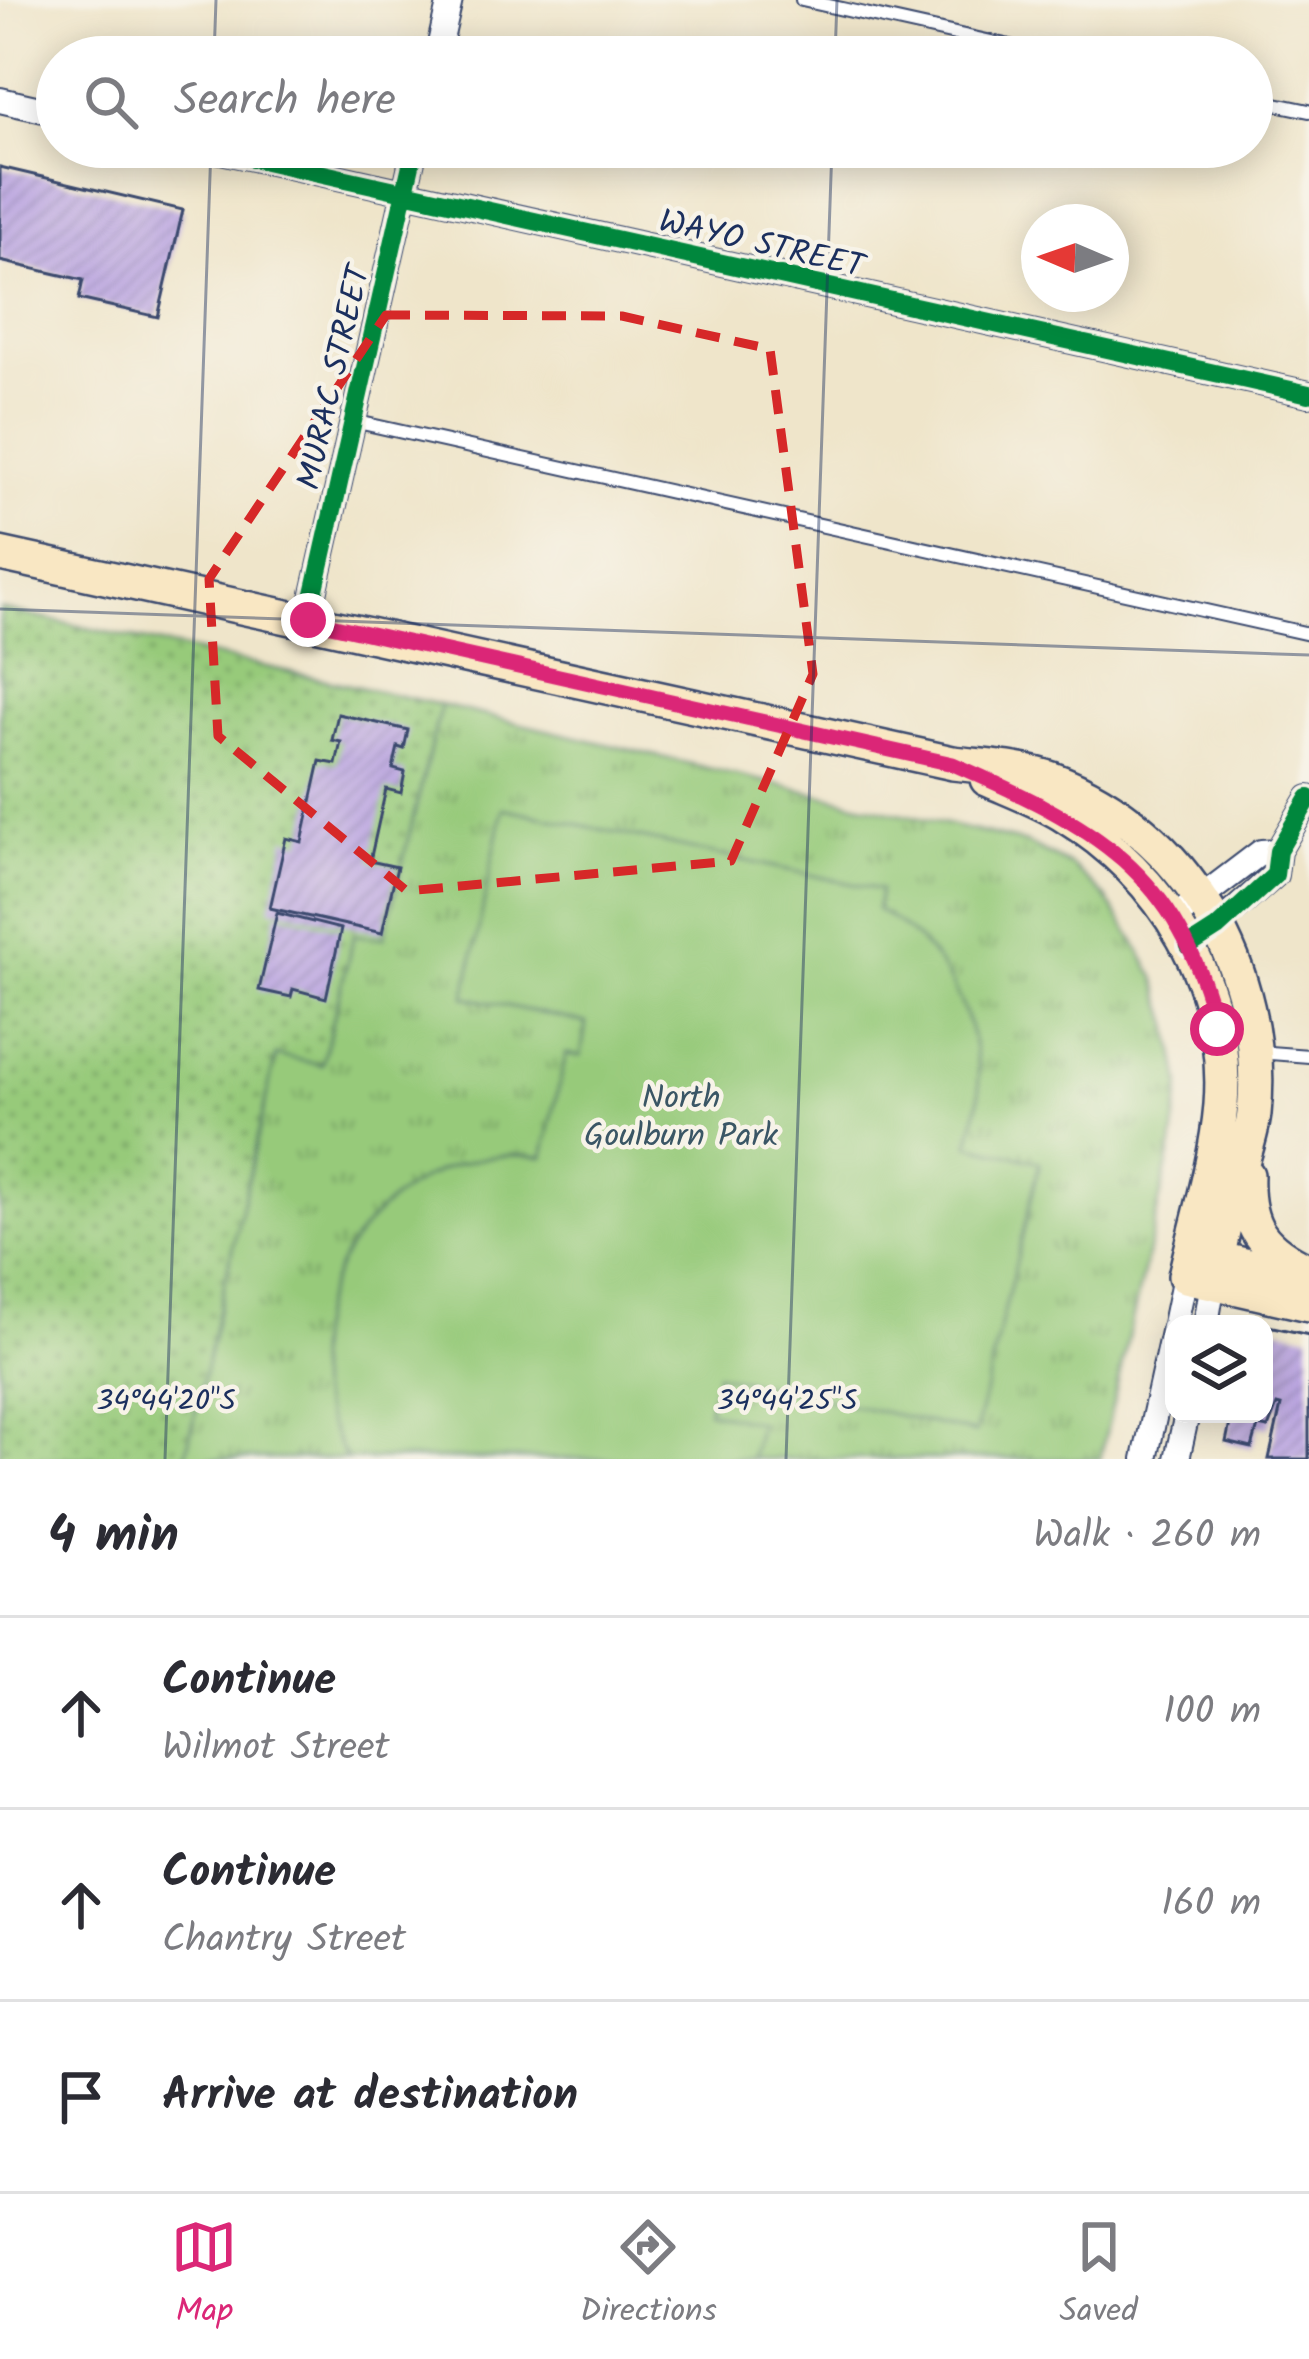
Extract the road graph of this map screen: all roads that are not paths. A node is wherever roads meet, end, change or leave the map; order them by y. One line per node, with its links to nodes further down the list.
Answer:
1 (450, 0): 3 (street)
2 (802, 0): 4 (lane)
3 (442, 36)
4 (964, 36)
5 (0, 100): 7 (street)
6 (1273, 103): 8 (lane)
7 (36, 108)
8 (1309, 111)
9 (295, 168): 11 (street, WAYO STREET)
10 (411, 168): 11 (street, MURAC STREET)
11 (404, 193): 12 (street, WAYO STREET); 13 (street, MURAC STREET)
12 (1309, 394)
13 (353, 421): 15 (street, MURAC STREET); 16 (lane)
14 (0, 554): 15 (main road)
15 (308, 620): 18 (main road)
16 (1309, 634)
17 (1309, 798): 18 (street)
18 (1195, 923): 19 (main road); 22 (main road)
19 (1254, 1052): 20 (lane); 21 (main road)
20 (1309, 1056)
21 (1251, 1137): 22 (main road); 23 (main road)
22 (1202, 1267): 23 (main road); 24 (main road); 25 (street); 26 (street)
23 (1309, 1276)
24 (1309, 1304)
25 (1179, 1315)
26 (1205, 1315)
27 (1165, 1367): 29 (street)
28 (1185, 1423): 30 (street)
29 (1145, 1459)
30 (1177, 1459)

